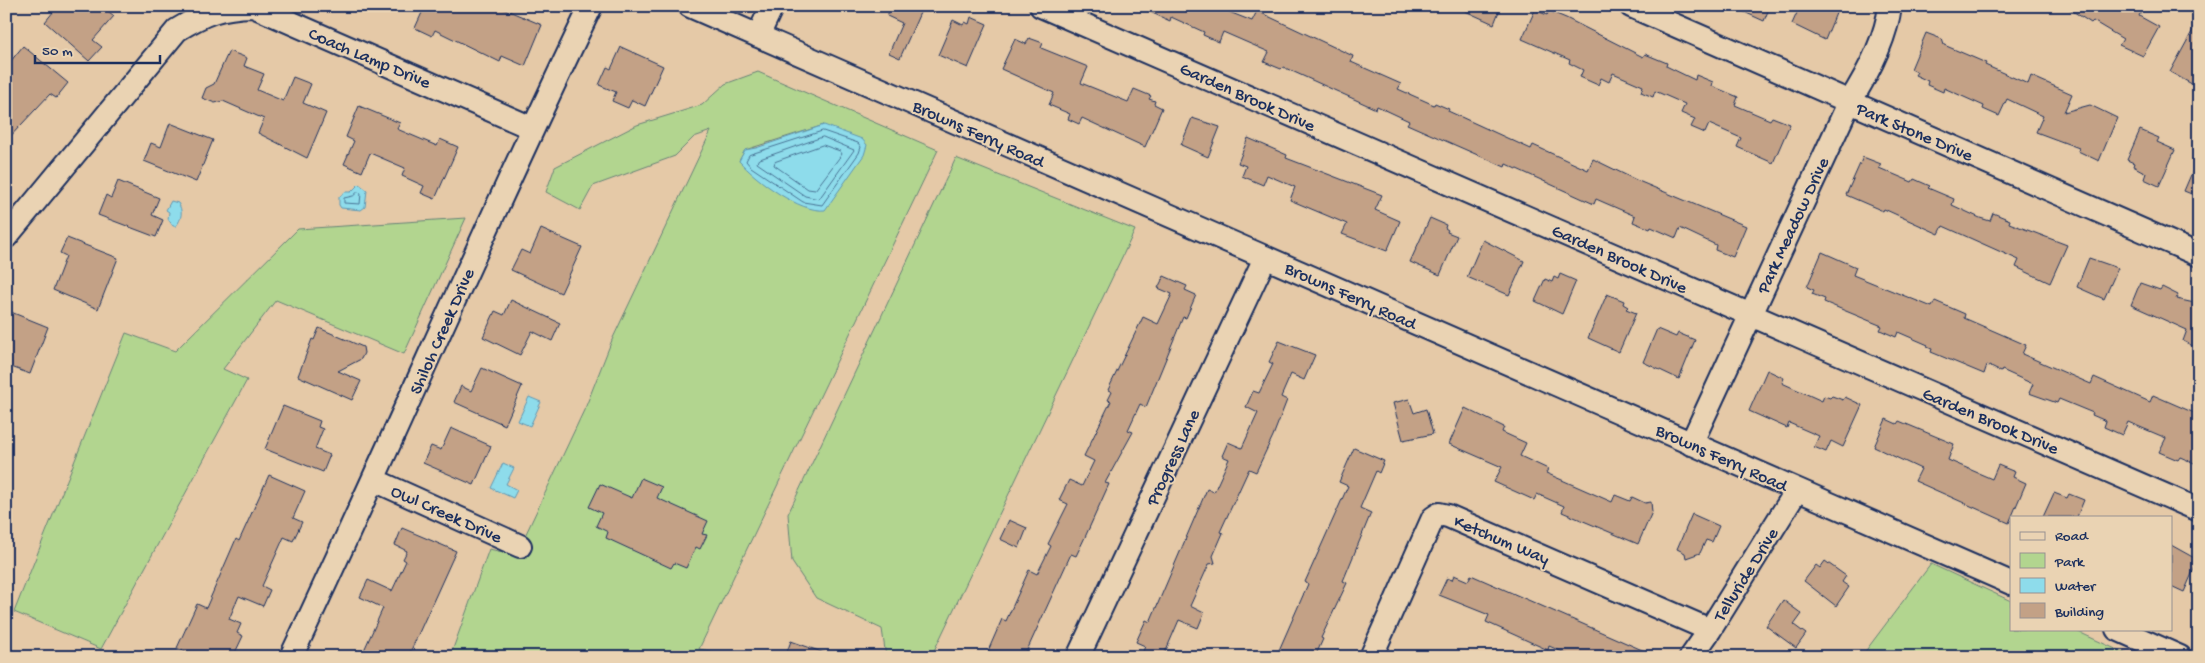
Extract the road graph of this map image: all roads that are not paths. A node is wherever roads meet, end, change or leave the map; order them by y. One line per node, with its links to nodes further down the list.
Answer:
1 (591, 6): 9 (street, Shiloh Creek Drive)
2 (690, 6): 7 (street, Browns Ferry Road)
3 (772, 6): 7 (street)
4 (1041, 6): 13 (street, Garden Brook Drive)
5 (1631, 6): 8 (street, Park Stone Drive)
6 (1890, 6): 8 (street, Park Meadow Drive)
7 (758, 36): 12 (street, Browns Ferry Road)
8 (1849, 103): 11 (street, Park Stone Drive); 13 (street, Park Meadow Drive)
9 (532, 128): 10 (street, Coach Lamp Drive); 15 (street, Shiloh Creek Drive)
10 (6, 237)
11 (2199, 255)
12 (1265, 258): 14 (street, Browns Ferry Road); 23 (street, Progress Lane)
13 (1751, 315): 14 (street, Park Meadow Drive); 17 (street, Garden Brook Drive)
14 (1691, 444): 16 (street, Browns Ferry Road)
15 (374, 480): 18 (street, Owl Creek Drive); 22 (street, Shiloh Creek Drive)
16 (1797, 490): 19 (street, Browns Ferry Road); 20 (street, Telluride Drive)
17 (2199, 510)
18 (520, 546)
19 (2010, 583)
20 (1710, 630): 24 (street, Ketchum Way); 25 (street, Telluride Drive)
21 (2119, 630): 26 (street)
22 (291, 657)
23 (1078, 657)
24 (1371, 657)
25 (1691, 657)
26 (2180, 657)

